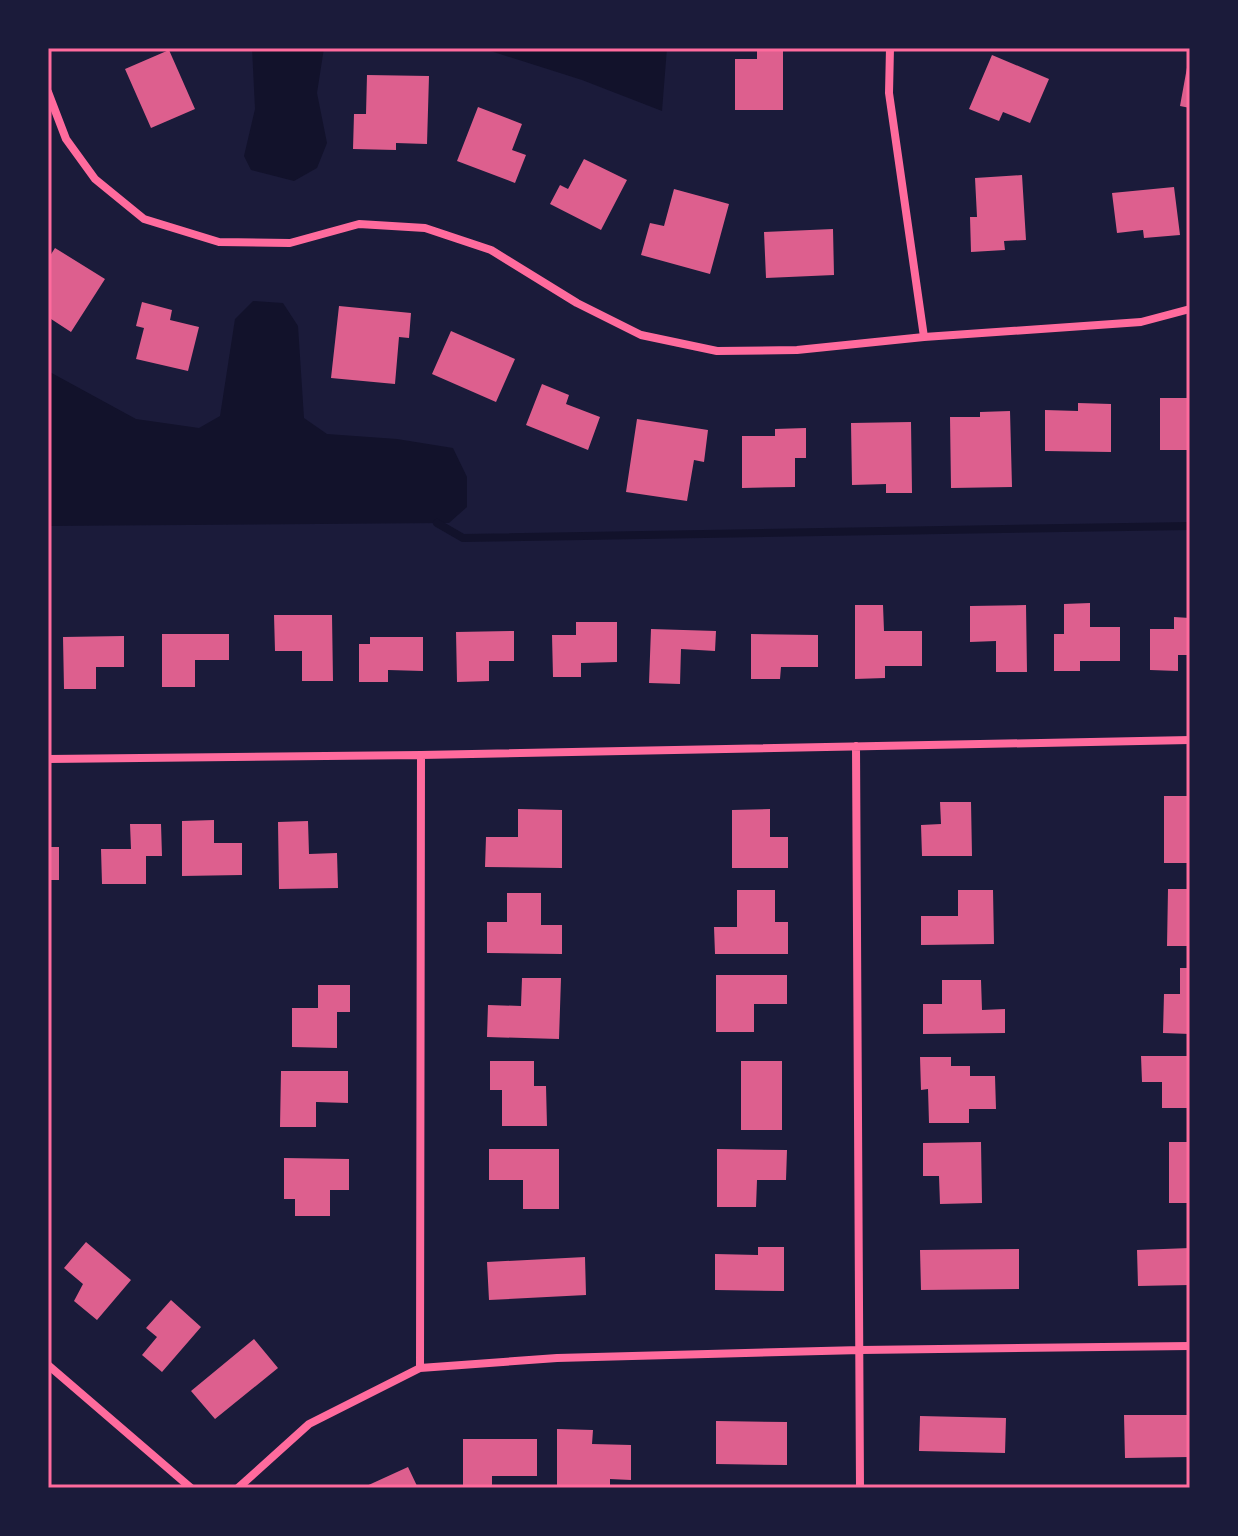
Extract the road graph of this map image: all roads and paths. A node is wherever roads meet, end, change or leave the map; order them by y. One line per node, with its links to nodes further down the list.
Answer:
1 (890, 48): 4 (street)
2 (48, 92): 4 (street)
3 (1190, 309): 4 (street)
4 (924, 337)
5 (1190, 740): 6 (street)
6 (856, 746): 7 (street); 10 (street)
7 (421, 755): 8 (street); 12 (street)
8 (48, 759)
9 (1190, 1346): 10 (street)
10 (861, 1350): 12 (street); 15 (street)
11 (48, 1365): 13 (street)
12 (420, 1368): 14 (street)
13 (191, 1488)
14 (238, 1488)
15 (860, 1488)

